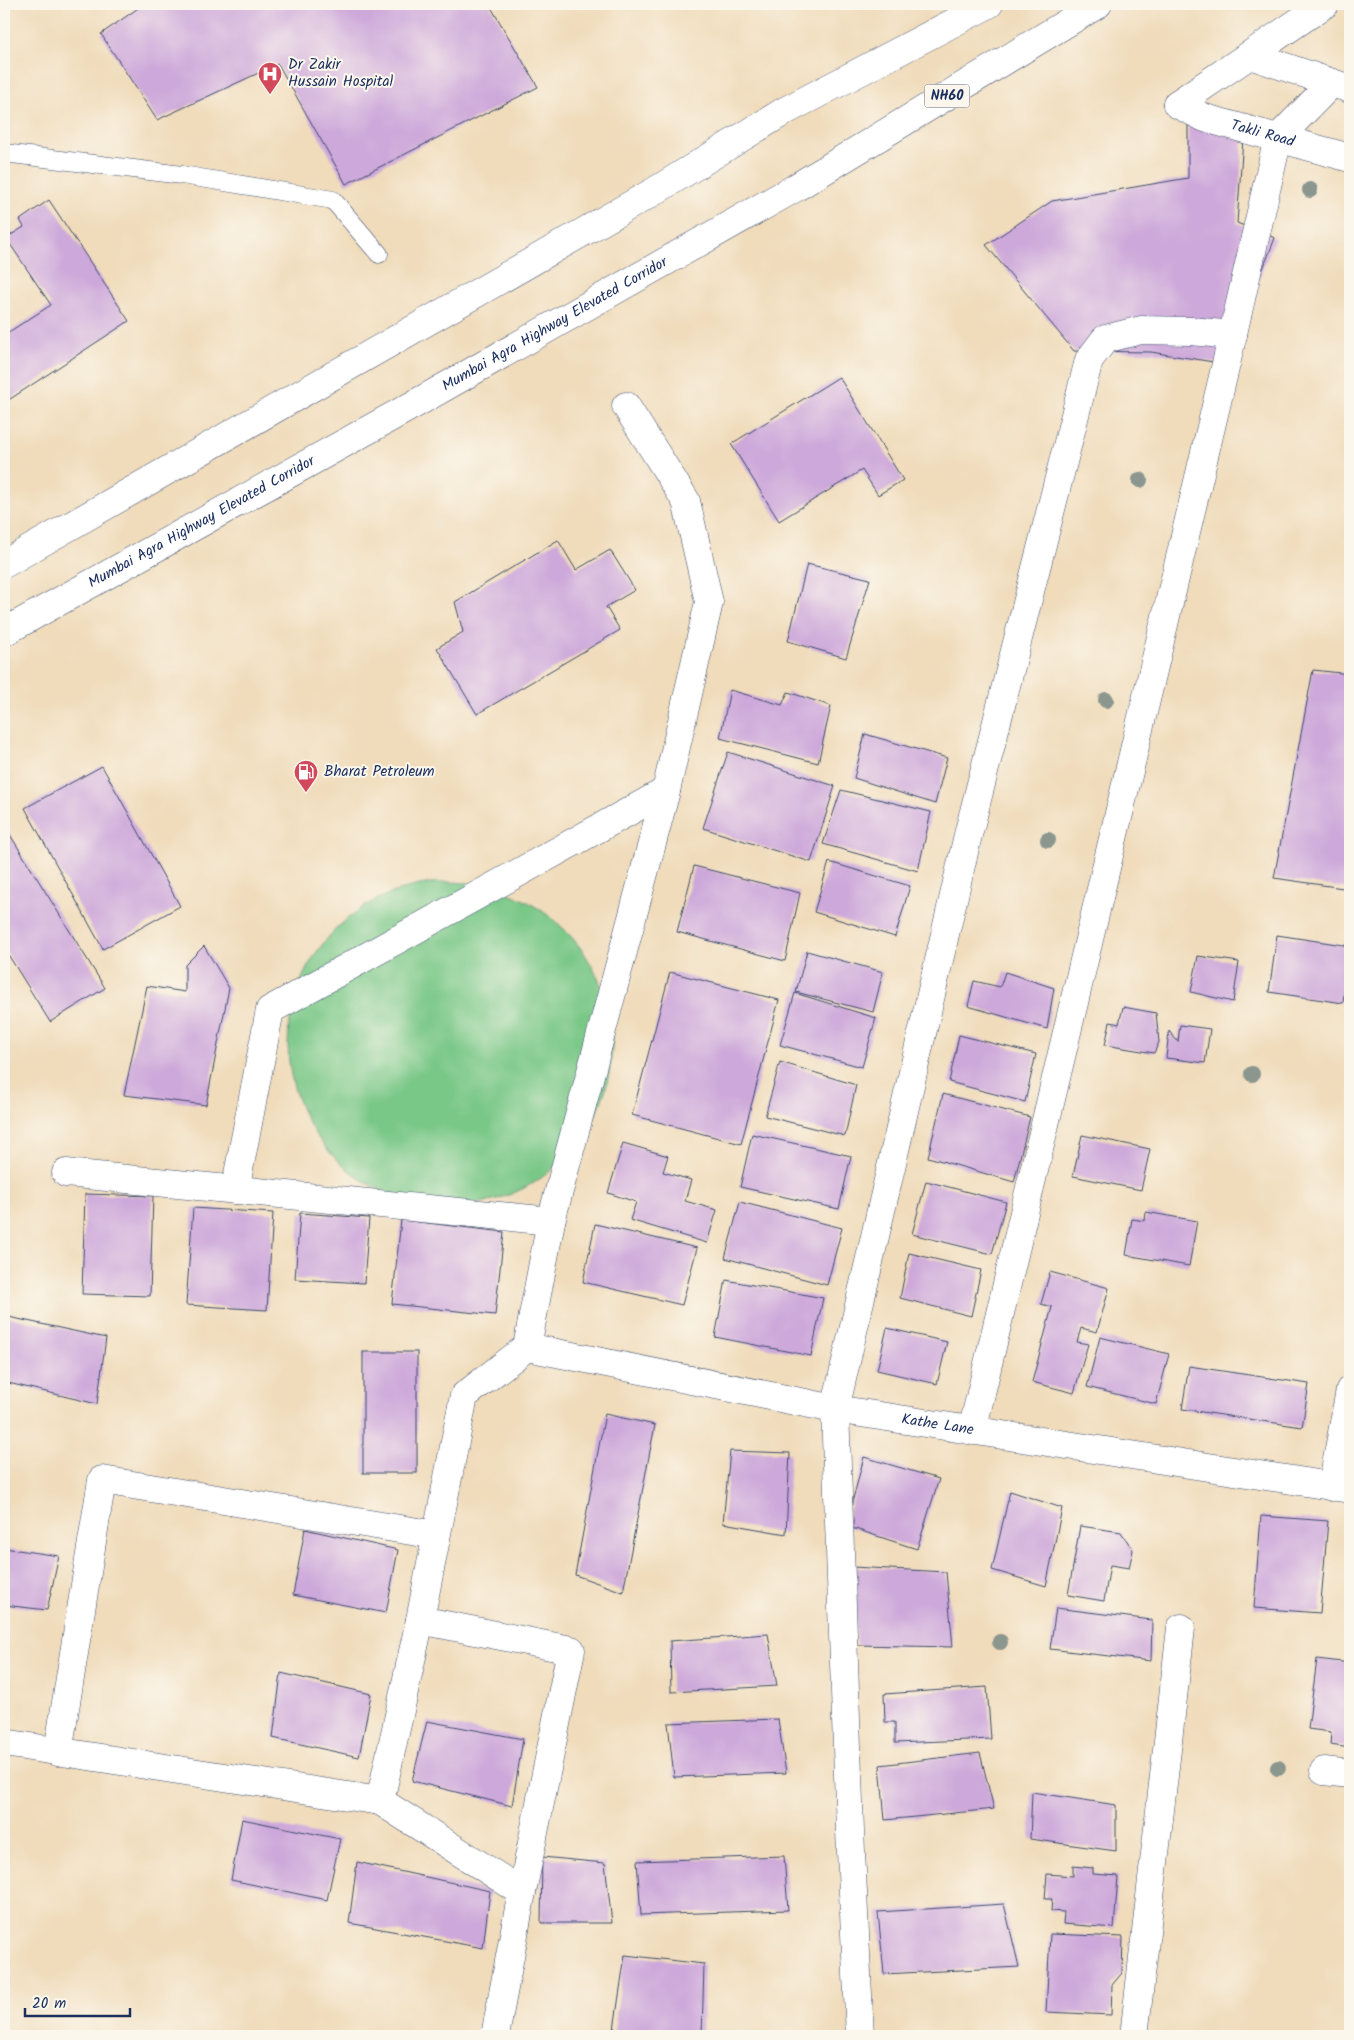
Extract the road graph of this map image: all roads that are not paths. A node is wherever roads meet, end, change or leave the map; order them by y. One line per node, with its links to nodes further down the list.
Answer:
1 (989, 4): 12 (main road)
2 (1098, 4): 13 (main road, Mumbai Agra Highway Elevated Corridor / NH60)
3 (1325, 4): 4 (main road)
4 (1250, 55): 5 (main road); 6 (main road, Takli Road)
5 (1341, 86): 6 (main road)
6 (1278, 138): 8 (main road, Takli Road); 10 (main road)
7 (4, 153): 9 (lane)
8 (1350, 158)
9 (379, 254)
10 (1233, 335): 20 (main road); 21 (main road)
11 (626, 406): 14 (main road)
12 (4, 564)
13 (4, 632)
14 (666, 791): 16 (main road); 17 (main road)
15 (66, 1173): 16 (main road)
16 (236, 1190): 17 (main road)
17 (551, 1221): 18 (main road)
18 (527, 1347): 20 (main road, Kathe Lane); 23 (main road)
19 (1350, 1390): 22 (main road)
20 (835, 1409): 21 (main road, Kathe Lane); 31 (main road)
21 (972, 1431): 22 (main road, Kathe Lane)
22 (1341, 1488)
23 (436, 1535): 24 (main road); 27 (main road)
24 (420, 1620): 28 (main road); 29 (main road)
25 (1181, 1628): 32 (main road)
26 (4, 1744): 27 (main road)
27 (58, 1752): 28 (main road)
28 (380, 1801): 29 (main road)
29 (522, 1892): 30 (main road)
30 (495, 2036)
31 (860, 2036)
32 (1134, 2036)

